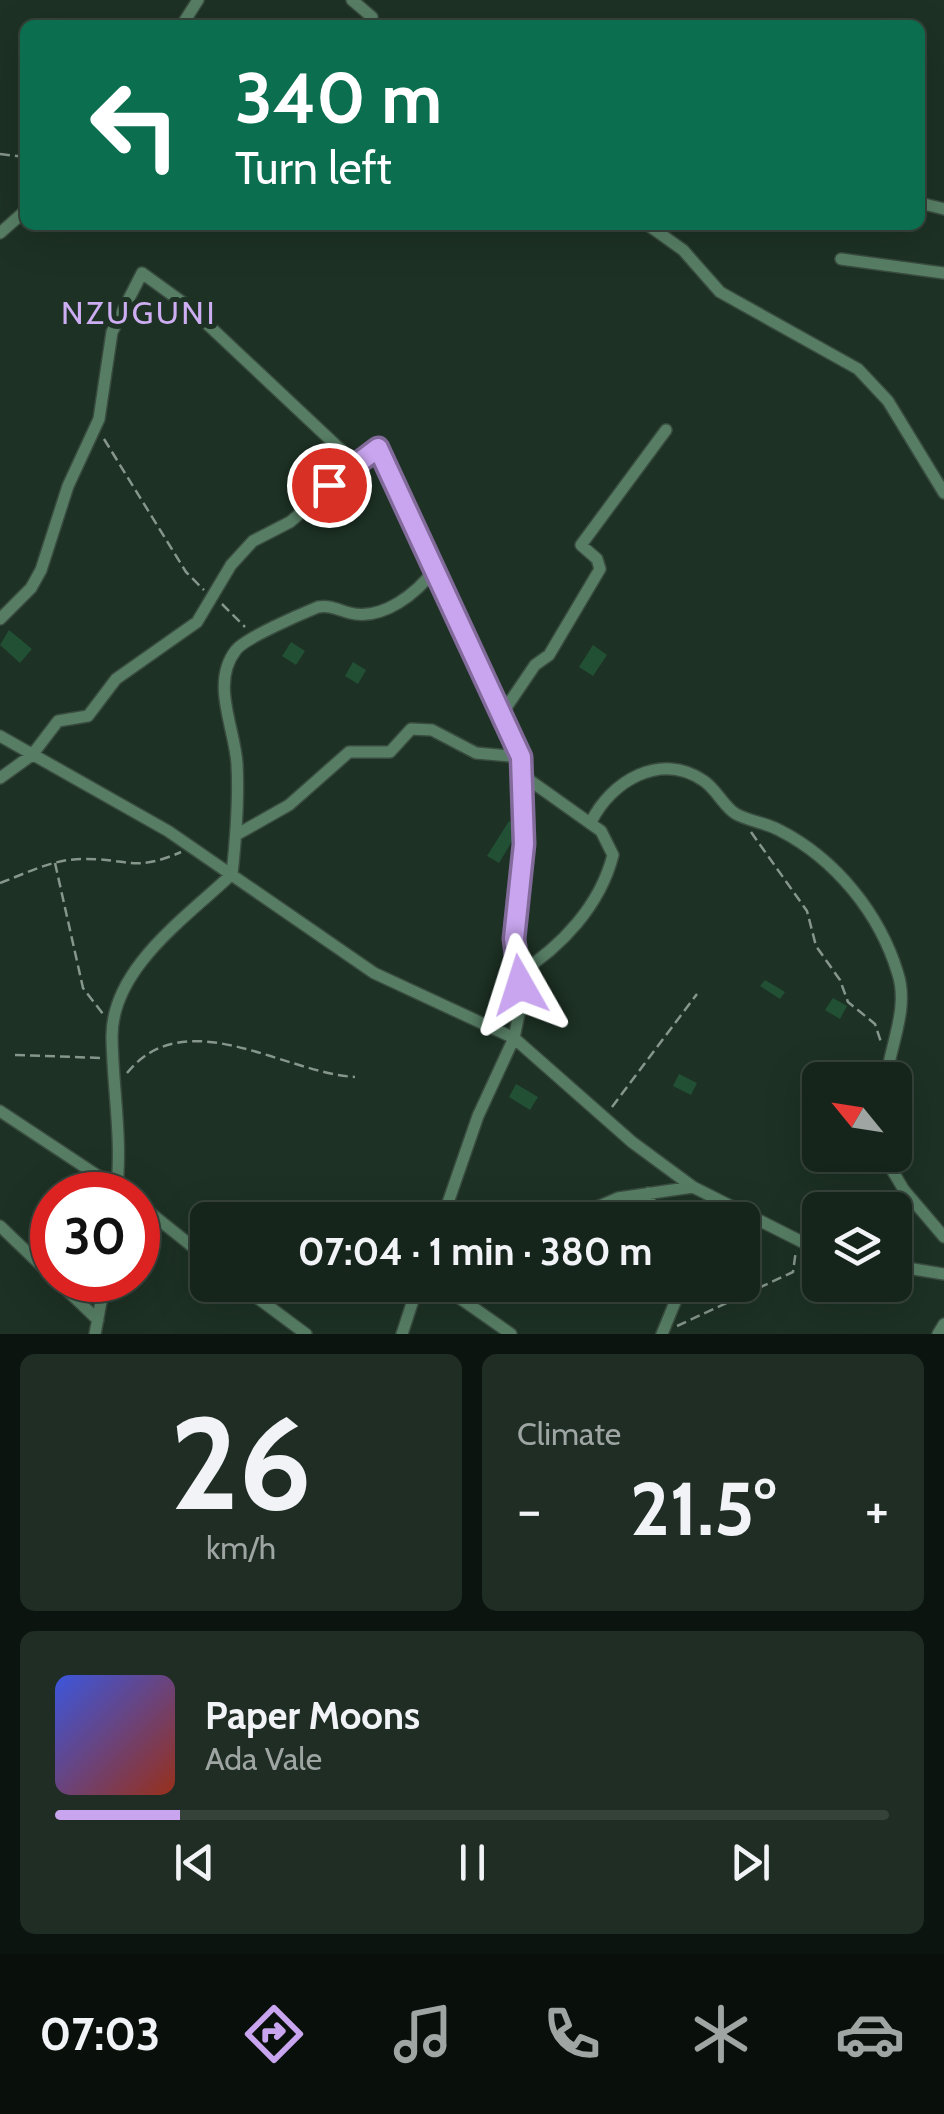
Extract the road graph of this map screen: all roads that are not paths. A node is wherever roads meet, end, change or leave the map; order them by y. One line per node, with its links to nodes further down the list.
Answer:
1 (352, 0): 2 (street)
2 (372, 17)
3 (20, 215): 5 (street)
4 (655, 230): 10 (street)
5 (0, 232)
6 (841, 259): 7 (street)
7 (944, 272)
8 (666, 430): 13 (street)
9 (356, 464): 11 (street); 12 (street); 15 (street)
10 (944, 493)
11 (435, 569): 13 (street); 20 (street)
12 (0, 618)
13 (501, 716): 16 (street)
14 (0, 736): 15 (street)
15 (32, 755): 18 (street); 21 (street)
16 (521, 757): 17 (street); 20 (street)
17 (525, 776): 19 (street); 22 (street)
18 (0, 778)
19 (591, 822): 22 (street); 24 (street)
20 (236, 835): 21 (street)
21 (232, 874): 23 (street); 27 (street)
22 (518, 974): 23 (street)
23 (514, 1038): 29 (street); 31 (street)
24 (889, 1062)
25 (0, 1111): 26 (street)
26 (90, 1172)
27 (119, 1172)
28 (894, 1172): 36 (street)
29 (693, 1187): 30 (street); 37 (street)
30 (648, 1193): 32 (street); 33 (street)
31 (450, 1202)
32 (609, 1202)
33 (650, 1202)
34 (160, 1221): 38 (street)
35 (0, 1226): 46 (street)
36 (944, 1237)
37 (802, 1243)
38 (190, 1245)
39 (912, 1269): 40 (street)
40 (944, 1274)
41 (101, 1302): 46 (street)
42 (263, 1302): 50 (street)
43 (412, 1302): 51 (street)
44 (465, 1302): 52 (street)
45 (675, 1302): 48 (street)
46 (98, 1320): 49 (street)
47 (944, 1324): 53 (street)
48 (664, 1331)
49 (96, 1334)
50 (306, 1334)
51 (402, 1334)
52 (511, 1334)
53 (938, 1334)

